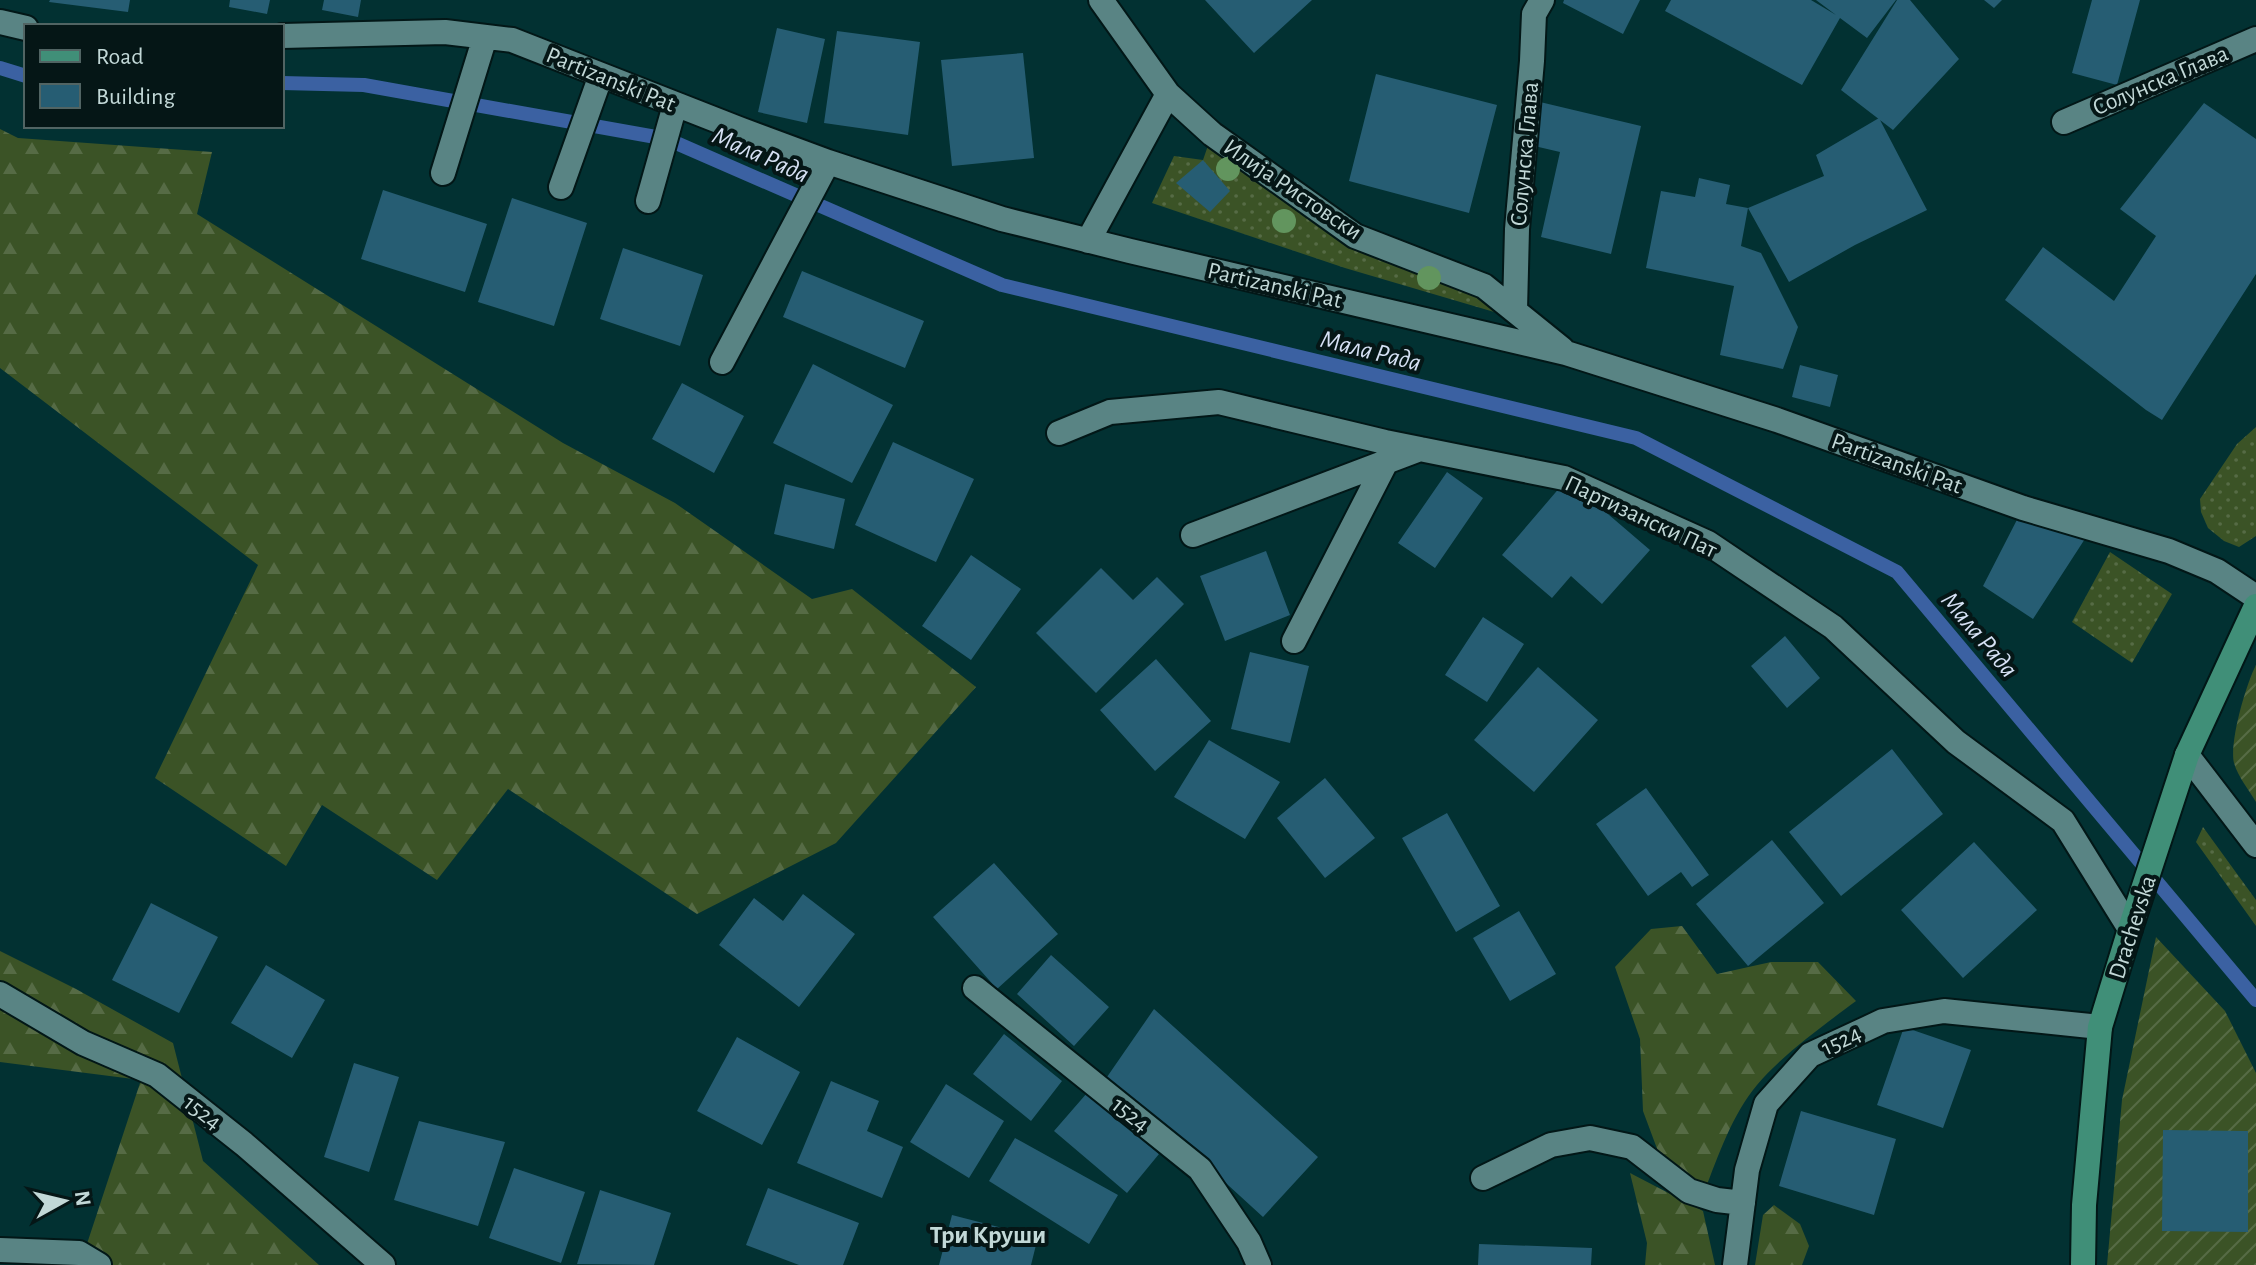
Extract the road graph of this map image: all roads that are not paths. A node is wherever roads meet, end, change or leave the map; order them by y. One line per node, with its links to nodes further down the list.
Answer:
1 (1101, 0): 9 (street, Илија Ристовски)
2 (1533, 5): 17 (street, Солунска Глава)
3 (0, 22): 4 (street)
4 (24, 28)
5 (284, 36): 6 (street, Partizanski Pat)
6 (485, 37): 8 (street, Partizanski Pat); 13 (street)
7 (2256, 39): 11 (street, Солунска Глава)
8 (601, 75): 10 (street, Partizanski Pat); 14 (street)
9 (1168, 94): 16 (street); 17 (street, Илија Ристовски)
10 (673, 112): 12 (street, Partizanski Pat); 15 (street)
11 (2064, 122)
12 (823, 172): 16 (street, Partizanski Pat); 19 (street)
13 (443, 173)
14 (561, 187)
15 (648, 201)
16 (1088, 241): 18 (street, Partizanski Pat)
17 (1515, 310): 18 (street, Илија Ристовски)
18 (1566, 353): 24 (street, Partizanski Pat)
19 (722, 362)
20 (1059, 433): 21 (street, Партизански Пат)
21 (1420, 449): 22 (street); 29 (street, Партизански Пат)
22 (1386, 462): 23 (street); 26 (street)
23 (1193, 535)
24 (2256, 597)
25 (2256, 606): 27 (main road, Drachevska)
26 (1294, 641)
27 (2187, 755): 28 (street); 29 (main road, Drachevska)
28 (2256, 845)
29 (2130, 929): 32 (main road, Drachevska)
30 (975, 988): 38 (street, 1524)
31 (0, 994): 37 (street, 1524)
32 (2100, 1027): 34 (street, 1524); 40 (main road, Drachevska)
33 (1483, 1178): 34 (street)
34 (1743, 1203): 39 (street, 1524)
35 (0, 1250): 36 (street)
36 (99, 1265)
37 (383, 1265)
38 (1259, 1265)
39 (1735, 1265)
40 (2083, 1265)

